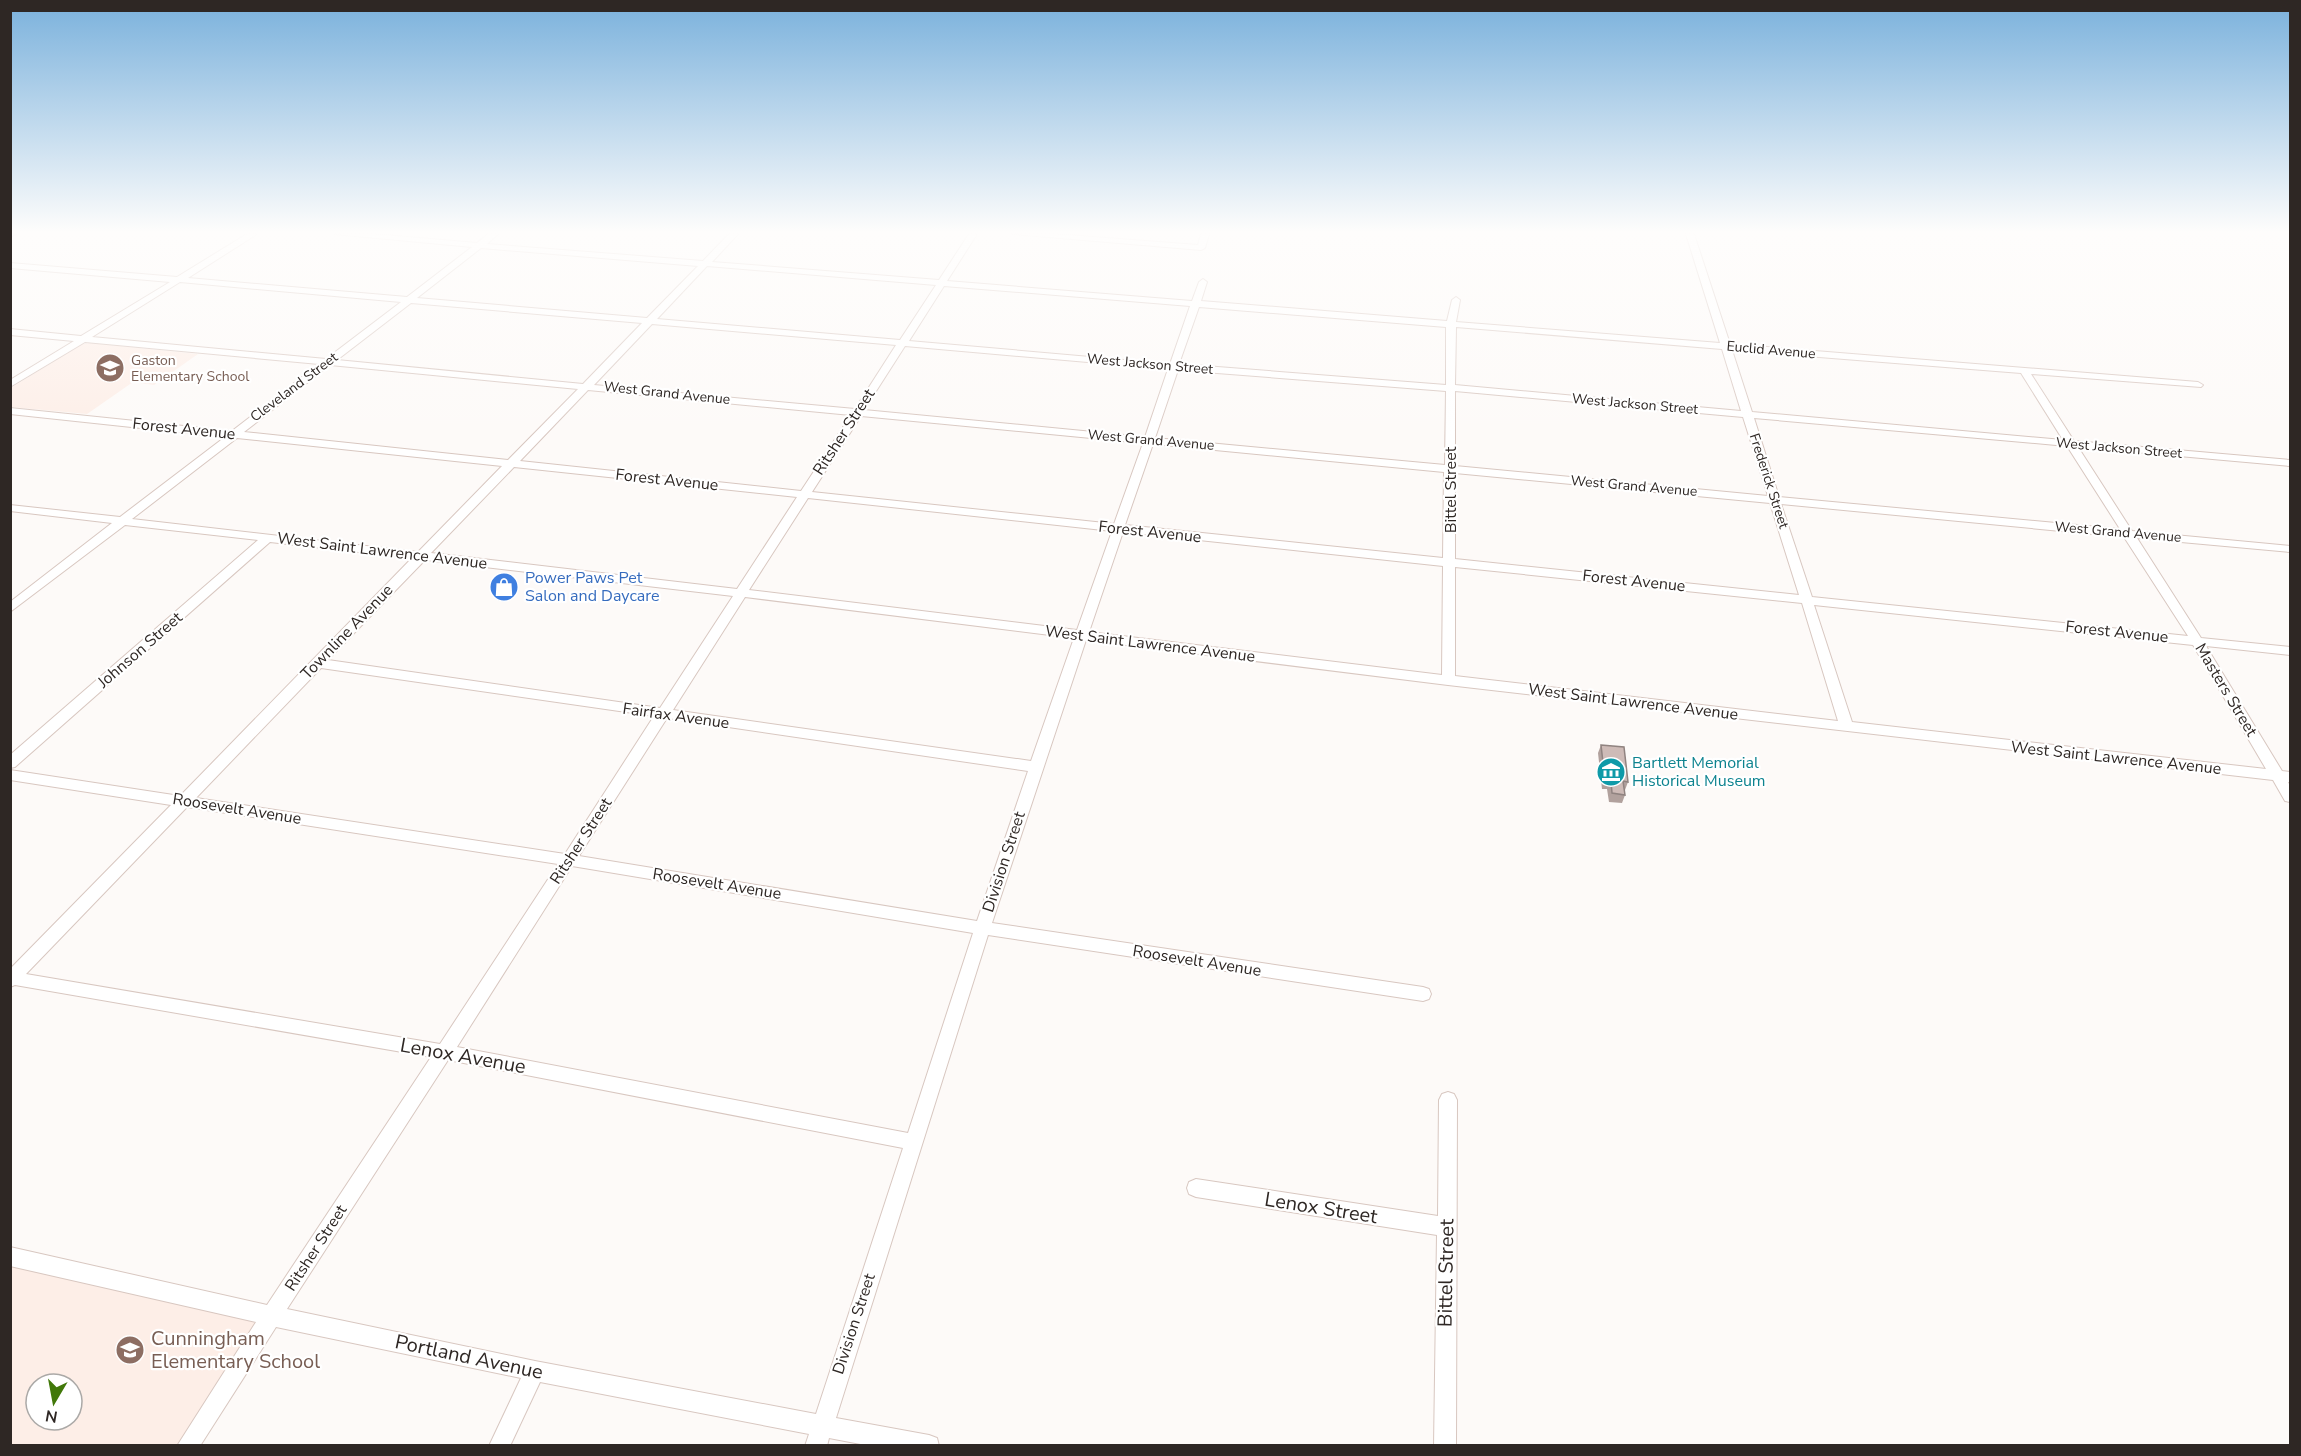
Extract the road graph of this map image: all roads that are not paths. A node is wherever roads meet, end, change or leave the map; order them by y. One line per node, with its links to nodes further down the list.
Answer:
1 (143, 302): 14 (street)
2 (405, 302): 17 (street, Cleveland Street)
3 (432, 302): 11 (street, West Jackson Street)
4 (668, 302): 11 (street, Townline Avenue)
5 (928, 302): 15 (street, Ritsher Street)
6 (1160, 302): 10 (street, Euclid Avenue)
7 (1195, 302): 10 (street, Division Street)
8 (1456, 302): 12 (street, Bittel Street)
9 (1712, 302): 16 (street, Frederick Street)
10 (1194, 305): 12 (street, Euclid Avenue); 18 (street, Division Street)
11 (650, 320): 15 (street, West Jackson Street); 21 (street, Townline Avenue)
12 (1451, 325): 16 (street, Euclid Avenue); 23 (street, Bittel Street)
13 (10, 332): 14 (street, West Grand Avenue)
14 (84, 338): 17 (street, West Grand Avenue); 20 (street)
15 (903, 342): 18 (street, West Jackson Street); 25 (street, Ritsher Street)
16 (1727, 346): 19 (street, Euclid Avenue); 26 (street, Frederick Street)
17 (328, 362): 21 (street, West Grand Avenue); 27 (street, Cleveland Street)
18 (1175, 367): 23 (street, West Jackson Street); 28 (street, Division Street)
19 (2024, 371): 22 (street, Euclid Avenue); 29 (street, Masters Street)
20 (10, 384)
21 (588, 385): 25 (street, West Grand Avenue); 30 (street, Townline Avenue)
22 (2198, 385)
23 (1451, 388): 26 (street, West Jackson Street); 32 (street, Bittel Street)
24 (10, 411): 27 (street, Forest Avenue)
25 (858, 412): 28 (street, West Grand Avenue); 33 (street, Ritsher Street)
26 (1748, 414): 29 (street, West Jackson Street); 34 (street, Frederick Street)
27 (232, 435): 30 (street, Forest Avenue); 36 (street, Cleveland Street)
28 (1148, 440): 32 (street, West Grand Avenue); 37 (street, Division Street)
29 (2071, 443): 31 (street, West Jackson Street); 38 (street, Masters Street)
30 (510, 463): 33 (street, Forest Avenue); 41 (street, Townline Avenue)
31 (2290, 463)
32 (1450, 468): 34 (street, West Grand Avenue); 42 (street, Bittel Street)
33 (804, 495): 37 (street, Forest Avenue); 43 (street, Ritsher Street)
34 (1775, 499): 38 (street, West Grand Avenue); 44 (street, Frederick Street)
35 (10, 508): 36 (street, West Saint Lawrence Avenue)
36 (124, 520): 39 (street, West Saint Lawrence Avenue); 45 (street, Cleveland Street)
37 (1118, 528): 42 (street, Forest Avenue); 46 (street, Division Street)
38 (2128, 533): 40 (street, West Grand Avenue); 47 (street, Masters Street)
39 (269, 537): 41 (street, West Saint Lawrence Avenue); 53 (street, Johnson Street)
40 (2290, 549)
41 (420, 556): 43 (street, West Saint Lawrence Avenue); 49 (street, Townline Avenue)
42 (1451, 562): 44 (street, Forest Avenue); 50 (street, Bittel Street)
43 (740, 592): 46 (street, West Saint Lawrence Avenue); 51 (street, Ritsher Street)
44 (1807, 599): 47 (street, Forest Avenue); 52 (street, Frederick Street)
45 (10, 608)
46 (1081, 636): 50 (street, West Saint Lawrence Avenue); 54 (street, Division Street)
47 (2197, 641): 48 (street, Forest Avenue); 56 (street, Masters Street)
48 (2290, 651)
49 (317, 663): 51 (street, Fairfax Avenue); 58 (street, Townline Avenue)
50 (1448, 681): 52 (street, West Saint Lawrence Avenue)
51 (663, 714): 54 (street, Fairfax Avenue); 59 (street, Ritsher Street)
52 (1847, 727): 56 (street, West Saint Lawrence Avenue)
53 (10, 763)
54 (1036, 767): 60 (street, Division Street)
55 (10, 775): 58 (street, Roosevelt Avenue)
56 (2284, 776): 57 (street, Masters Street)
57 (2290, 797)
58 (183, 800): 59 (street, Roosevelt Avenue); 61 (street, Townline Avenue)
59 (569, 860): 60 (street, Roosevelt Avenue); 63 (street, Ritsher Street)
60 (982, 928): 62 (street, Roosevelt Avenue); 65 (street, Division Street)
61 (11, 979): 63 (street, Lenox Avenue)
62 (1423, 994)
63 (444, 1052): 65 (street, Lenox Avenue); 69 (street, Ritsher Street)
64 (1448, 1100): 67 (street, Bittel Street)
65 (913, 1142): 71 (street, Division Street)
66 (1196, 1188): 67 (street, Lenox Street)
67 (1446, 1227): 76 (street, Bittel Street)
68 (10, 1256): 69 (street, Portland Avenue)
69 (271, 1316): 70 (street, Portland Avenue); 72 (street, Ritsher Street)
70 (535, 1371): 71 (street, Portland Avenue); 73 (street)
71 (823, 1424): 74 (street, Division Street); 75 (street, Portland Avenue)
72 (187, 1446)
73 (499, 1446)
74 (816, 1446)
75 (929, 1446)
76 (1445, 1446)

